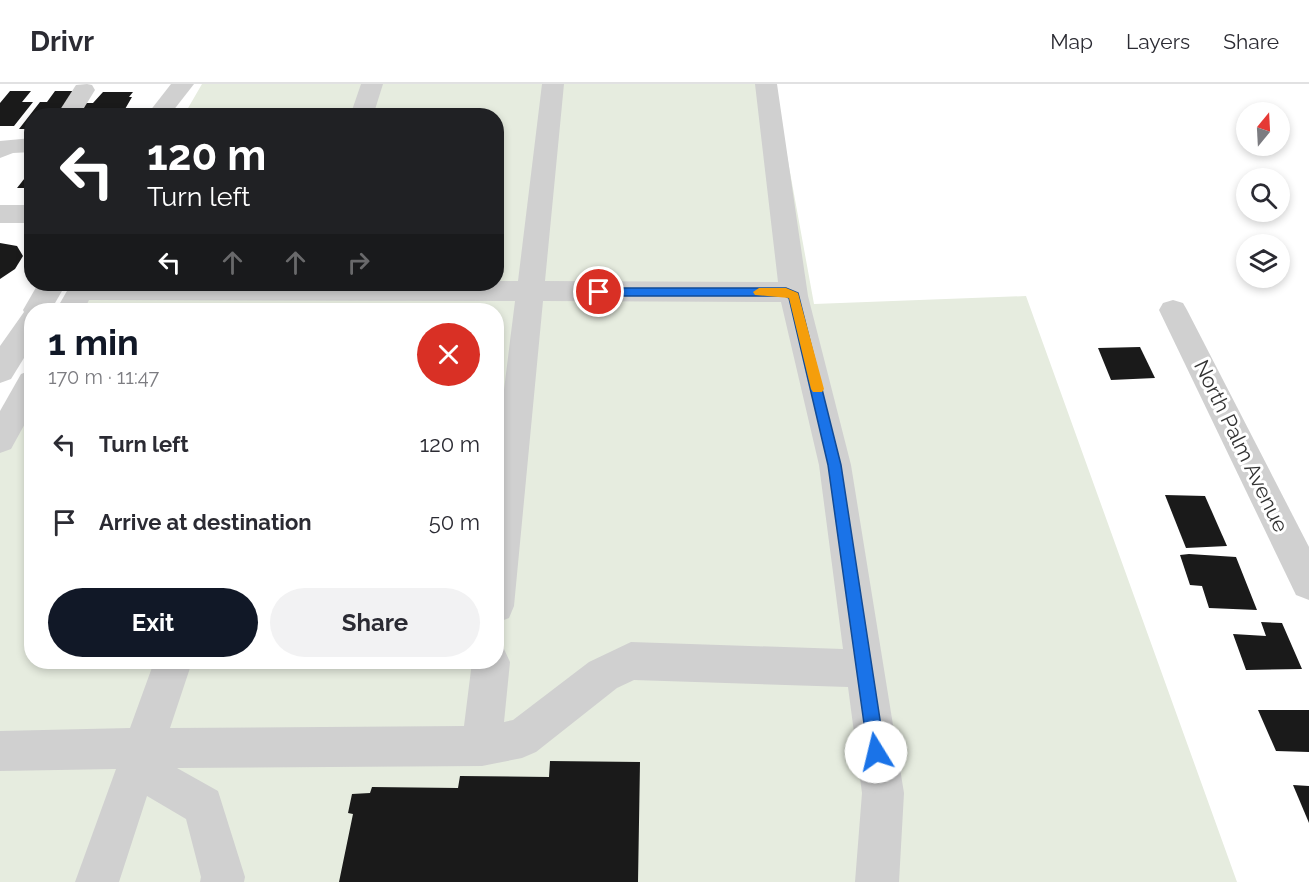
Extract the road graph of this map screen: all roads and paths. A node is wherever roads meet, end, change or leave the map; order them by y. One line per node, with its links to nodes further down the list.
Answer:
1 (183, 84): 8 (street)
2 (201, 84): 9 (street)
3 (372, 84): 10 (street)
4 (553, 84): 15 (street)
5 (766, 84): 18 (street)
6 (84, 90): 7 (street)
7 (72, 108)
8 (164, 108)
9 (185, 108)
10 (364, 108)
11 (24, 145): 12 (street)
12 (0, 151)
13 (0, 214): 14 (street)
14 (24, 214)
15 (529, 291): 17 (street); 18 (street); 24 (street)
16 (79, 295): 17 (street)
17 (303, 295)
18 (794, 296): 28 (street)
19 (1173, 310): 25 (street, North Palm Avenue)
20 (24, 333): 21 (street)
21 (0, 371)
22 (24, 396): 23 (street)
23 (0, 440)
24 (504, 530)
25 (1309, 583)
26 (171, 669): 31 (street)
27 (490, 669): 29 (street)
28 (864, 669): 29 (street); 34 (street)
29 (482, 746): 31 (street)
30 (0, 751): 31 (street)
31 (140, 757): 32 (street); 33 (street)
32 (97, 882)
33 (222, 882)
34 (877, 882)

